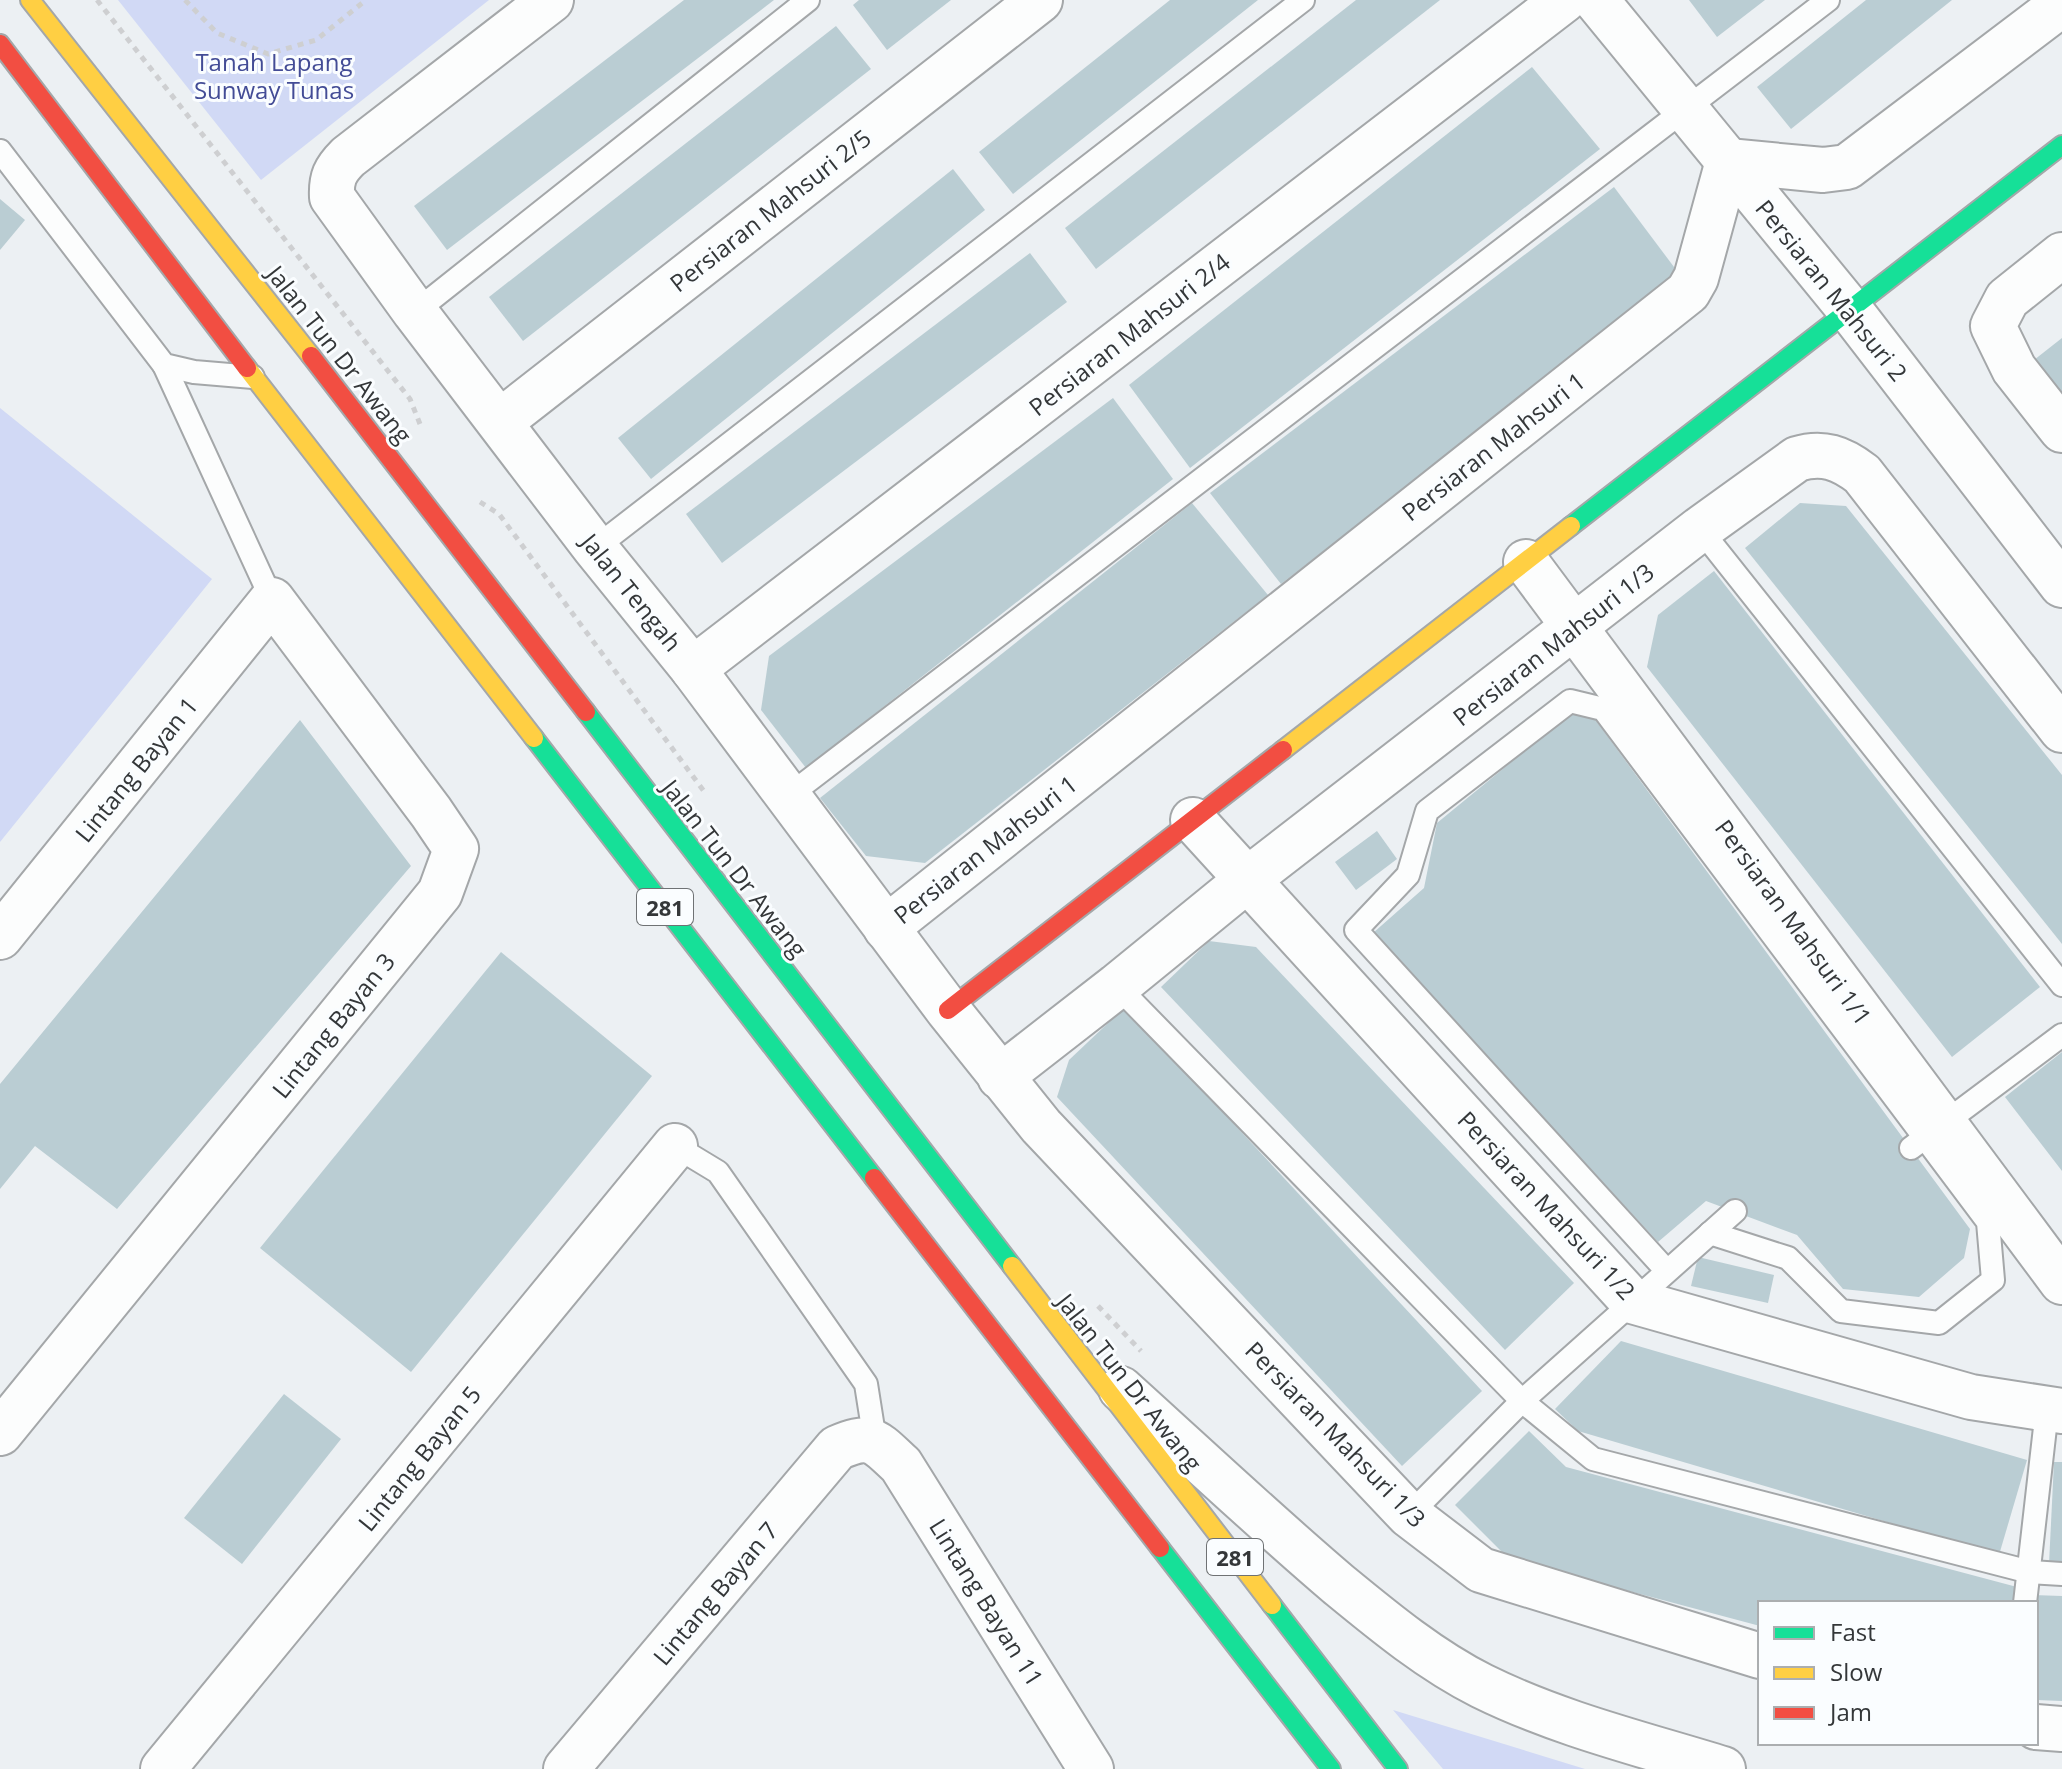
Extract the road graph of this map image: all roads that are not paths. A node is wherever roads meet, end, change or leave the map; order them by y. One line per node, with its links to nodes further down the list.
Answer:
1 (30, 0): 47 (main road, Jalan Tun Dr Awang / 281)
2 (551, 0): 17 (street, Jalan Tengah)
3 (808, 0): 17 (lane)
4 (1040, 0): 20 (street, Persiaran Mahsuri 2/5)
5 (1303, 0): 23 (lane)
6 (1564, 0): 28 (street, Persiaran Mahsuri 2/4)
7 (1596, 0): 11 (street, Persiaran Mahsuri 2)
8 (1828, 0): 11 (lane)
9 (2062, 4): 14 (street)
10 (0, 44): 19 (main road, 281)
11 (1686, 110): 14 (street, Persiaran Mahsuri 2); 30 (lane)
12 (2062, 145): 16 (main road)
13 (0, 151): 18 (lane)
14 (1728, 161): 16 (street, Persiaran Mahsuri 2); 33 (street, Persiaran Mahsuri 1)
15 (2062, 255): 21 (street)
16 (1850, 310): 24 (main road); 25 (street, Persiaran Mahsuri 2)
17 (415, 312): 20 (street, Jalan Tengah)
18 (164, 365): 19 (lane); 26 (lane)
19 (255, 378): 62 (main road, 281)
20 (501, 421): 23 (street, Jalan Tengah)
21 (2062, 430)
22 (1700, 529): 27 (street, Persiaran Mahsuri 1/3); 29 (street, Persiaran Mahsuri 1/3); 35 (lane)
23 (595, 548): 28 (street, Jalan Tengah)
24 (1526, 562): 27 (street, Persiaran Mahsuri 1/1); 31 (main road)
25 (2062, 585)
26 (272, 600): 34 (street, Lintang Bayan 1); 50 (street, Lintang Bayan 3)
27 (1576, 628): 32 (street, Persiaran Mahsuri 1/3); 40 (street, Persiaran Mahsuri 1/1)
28 (693, 669): 30 (street, Jalan Tengah)
29 (2062, 730)
30 (787, 797): 33 (street, Jalan Tengah)
31 (1193, 820): 32 (street, Persiaran Mahsuri 1/2); 37 (main road)
32 (1247, 880): 36 (street, Persiaran Mahsuri 1/3); 46 (street, Persiaran Mahsuri 1/2)
33 (886, 928): 37 (street, Jalan Tengah)
34 (0, 937)
35 (2062, 985)
36 (1117, 986): 39 (street, Persiaran Mahsuri 1/3); 48 (lane)
37 (948, 1010): 39 (street, Persiaran Mahsuri 1/3)
38 (2062, 1035): 40 (lane)
39 (1000, 1077): 52 (street, Persiaran Mahsuri 1/3)
40 (1926, 1136): 43 (lane); 44 (lane); 45 (street, Persiaran Mahsuri 1/1)
41 (675, 1146): 51 (lane); 60 (street, Lintang Bayan 5)
42 (1735, 1211): 43 (lane)
43 (1710, 1233): 44 (lane)
44 (1666, 1270): 46 (lane)
45 (2062, 1282)
46 (1632, 1301): 48 (lane); 49 (street, Persiaran Mahsuri 1/2)
47 (1072, 1344): 63 (main road, Jalan Tun Dr Awang / 281); 64 (street)
48 (1522, 1401): 52 (lane); 53 (lane)
49 (2054, 1410): 53 (lane)
50 (0, 1433)
51 (875, 1441): 59 (street, Lintang Bayan 7); 61 (street, Lintang Bayan 11)
52 (1409, 1515): 56 (street, Persiaran Mahsuri 1/3)
53 (2030, 1572): 54 (lane); 55 (lane)
54 (2062, 1574)
55 (2025, 1601)
56 (1758, 1655)
57 (2038, 1727): 58 (street)
58 (2062, 1729)
59 (571, 1767)
60 (163, 1769)
61 (1091, 1769)
62 (1331, 1769)
63 (1398, 1769)
64 (1723, 1769)

